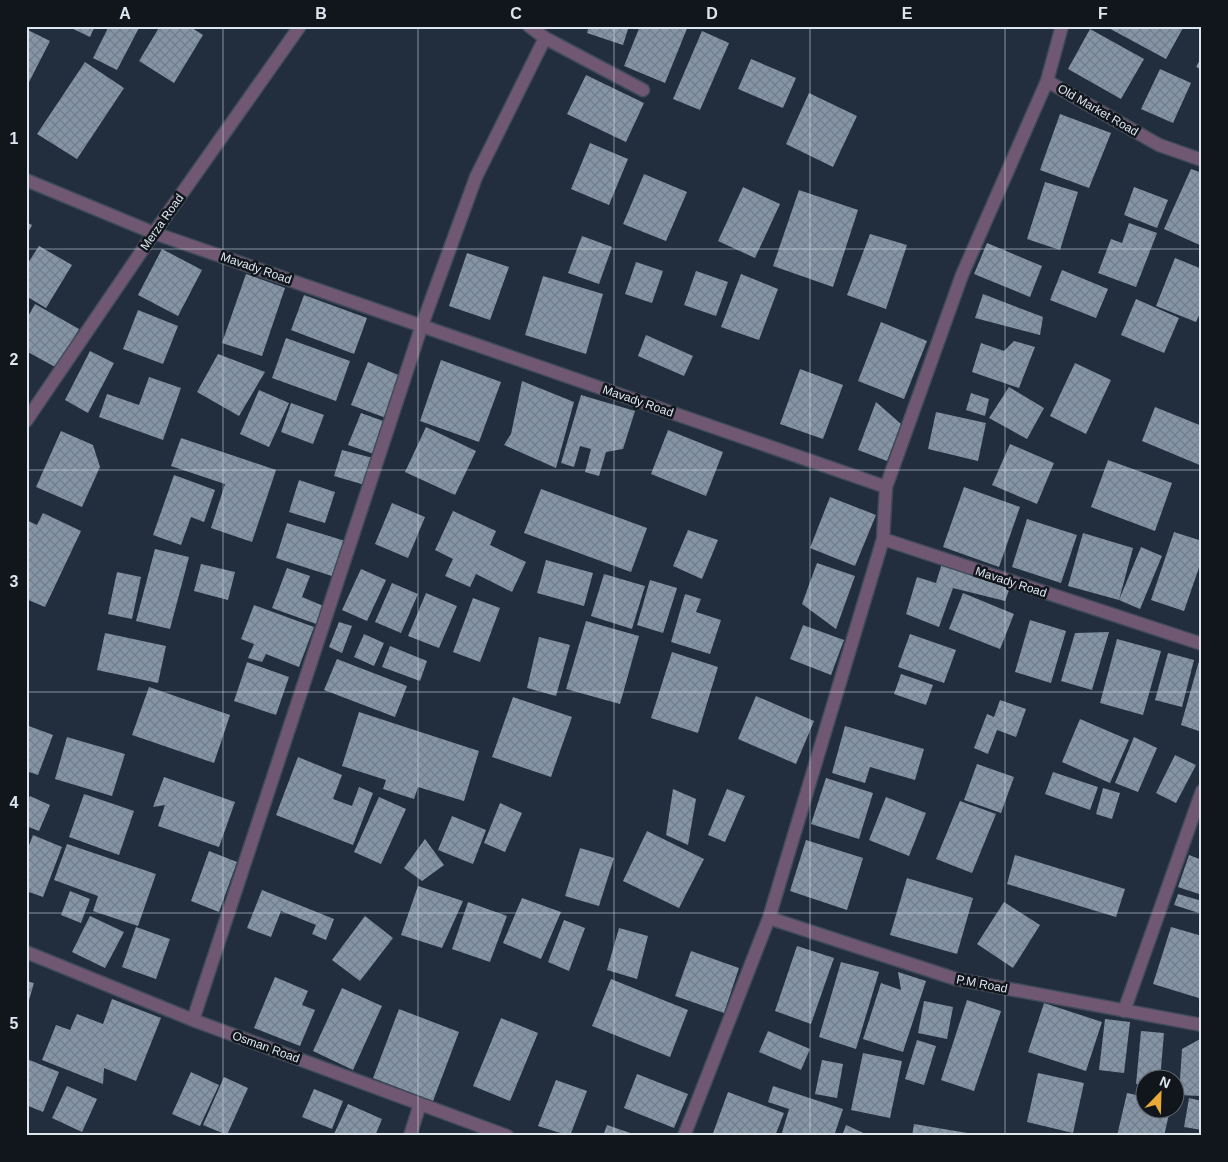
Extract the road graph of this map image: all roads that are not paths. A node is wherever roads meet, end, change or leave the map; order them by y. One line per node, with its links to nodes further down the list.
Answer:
1 (300, 26): 9 (street, Merza Road)
2 (529, 26): 4 (street)
3 (1062, 26): 5 (street, Old Market Road)
4 (545, 38): 6 (street); 10 (street)
5 (1047, 81): 7 (street, Old Market Road); 12 (street)
6 (644, 90)
7 (1202, 160)
8 (26, 180): 9 (street, Mavady Road)
9 (154, 233): 10 (street, Mavady Road); 11 (street, Merza Road)
10 (422, 325): 12 (street, Mavady Road); 19 (street)
11 (26, 421)
12 (886, 487): 13 (street)
13 (883, 540): 14 (street, Mavady Road); 16 (street)
14 (1202, 644)
15 (1202, 791): 18 (street)
16 (769, 918): 18 (street, P.M Road); 24 (street)
17 (26, 952): 19 (street, Osman Road)
18 (1124, 1011): 20 (street, P.M Road)
19 (193, 1020): 21 (street, Osman Road)
20 (1202, 1025)
21 (420, 1104): 22 (street); 23 (street, Osman Road)
22 (410, 1136)
23 (507, 1136)
24 (684, 1136)

